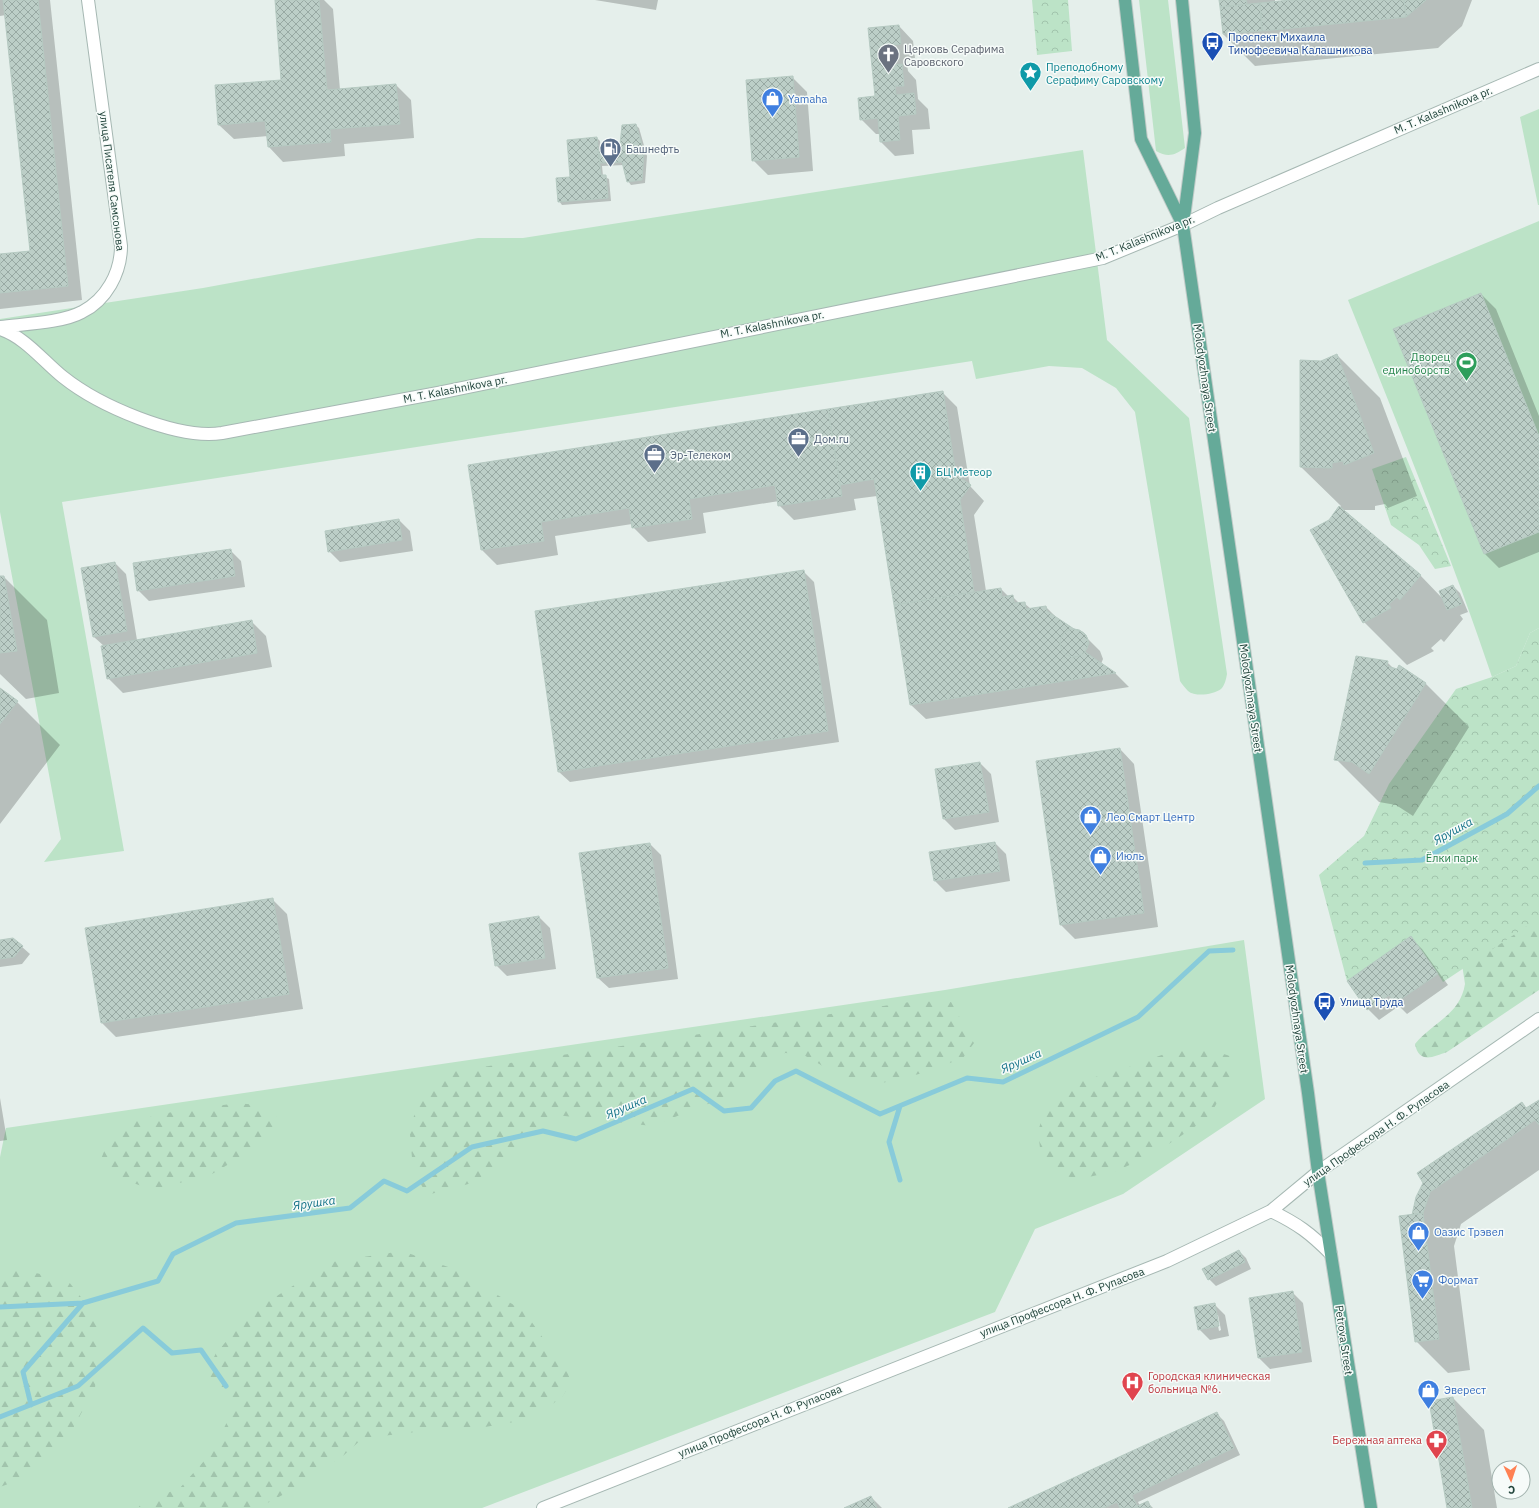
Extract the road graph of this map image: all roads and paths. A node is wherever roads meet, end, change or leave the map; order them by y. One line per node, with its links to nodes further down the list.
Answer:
1 (88, 0): 6 (street, улица Писателя Самсонова)
2 (1125, 0): 5 (main road, Molodyozhnaya Street)
3 (1182, 0): 5 (main road, Molodyozhnaya Street)
4 (1539, 69): 5 (street, M. T. Kalashnikova pr.)
5 (1183, 225): 6 (street, M. T. Kalashnikova pr.); 8 (main road, Molodyozhnaya Street)
6 (0, 328)
7 (1539, 1019): 8 (street, улица Профессора Н. Ф. Рупасова)
8 (1318, 1172): 9 (street, улица Профессора Н. Ф. Рупасова); 10 (main road, Petrova Street)
9 (1271, 1211): 10 (street); 11 (street, улица Профессора Н. Ф. Рупасова)
10 (1331, 1254): 12 (main road, Petrova Street)
11 (543, 1508)
12 (1371, 1508)

